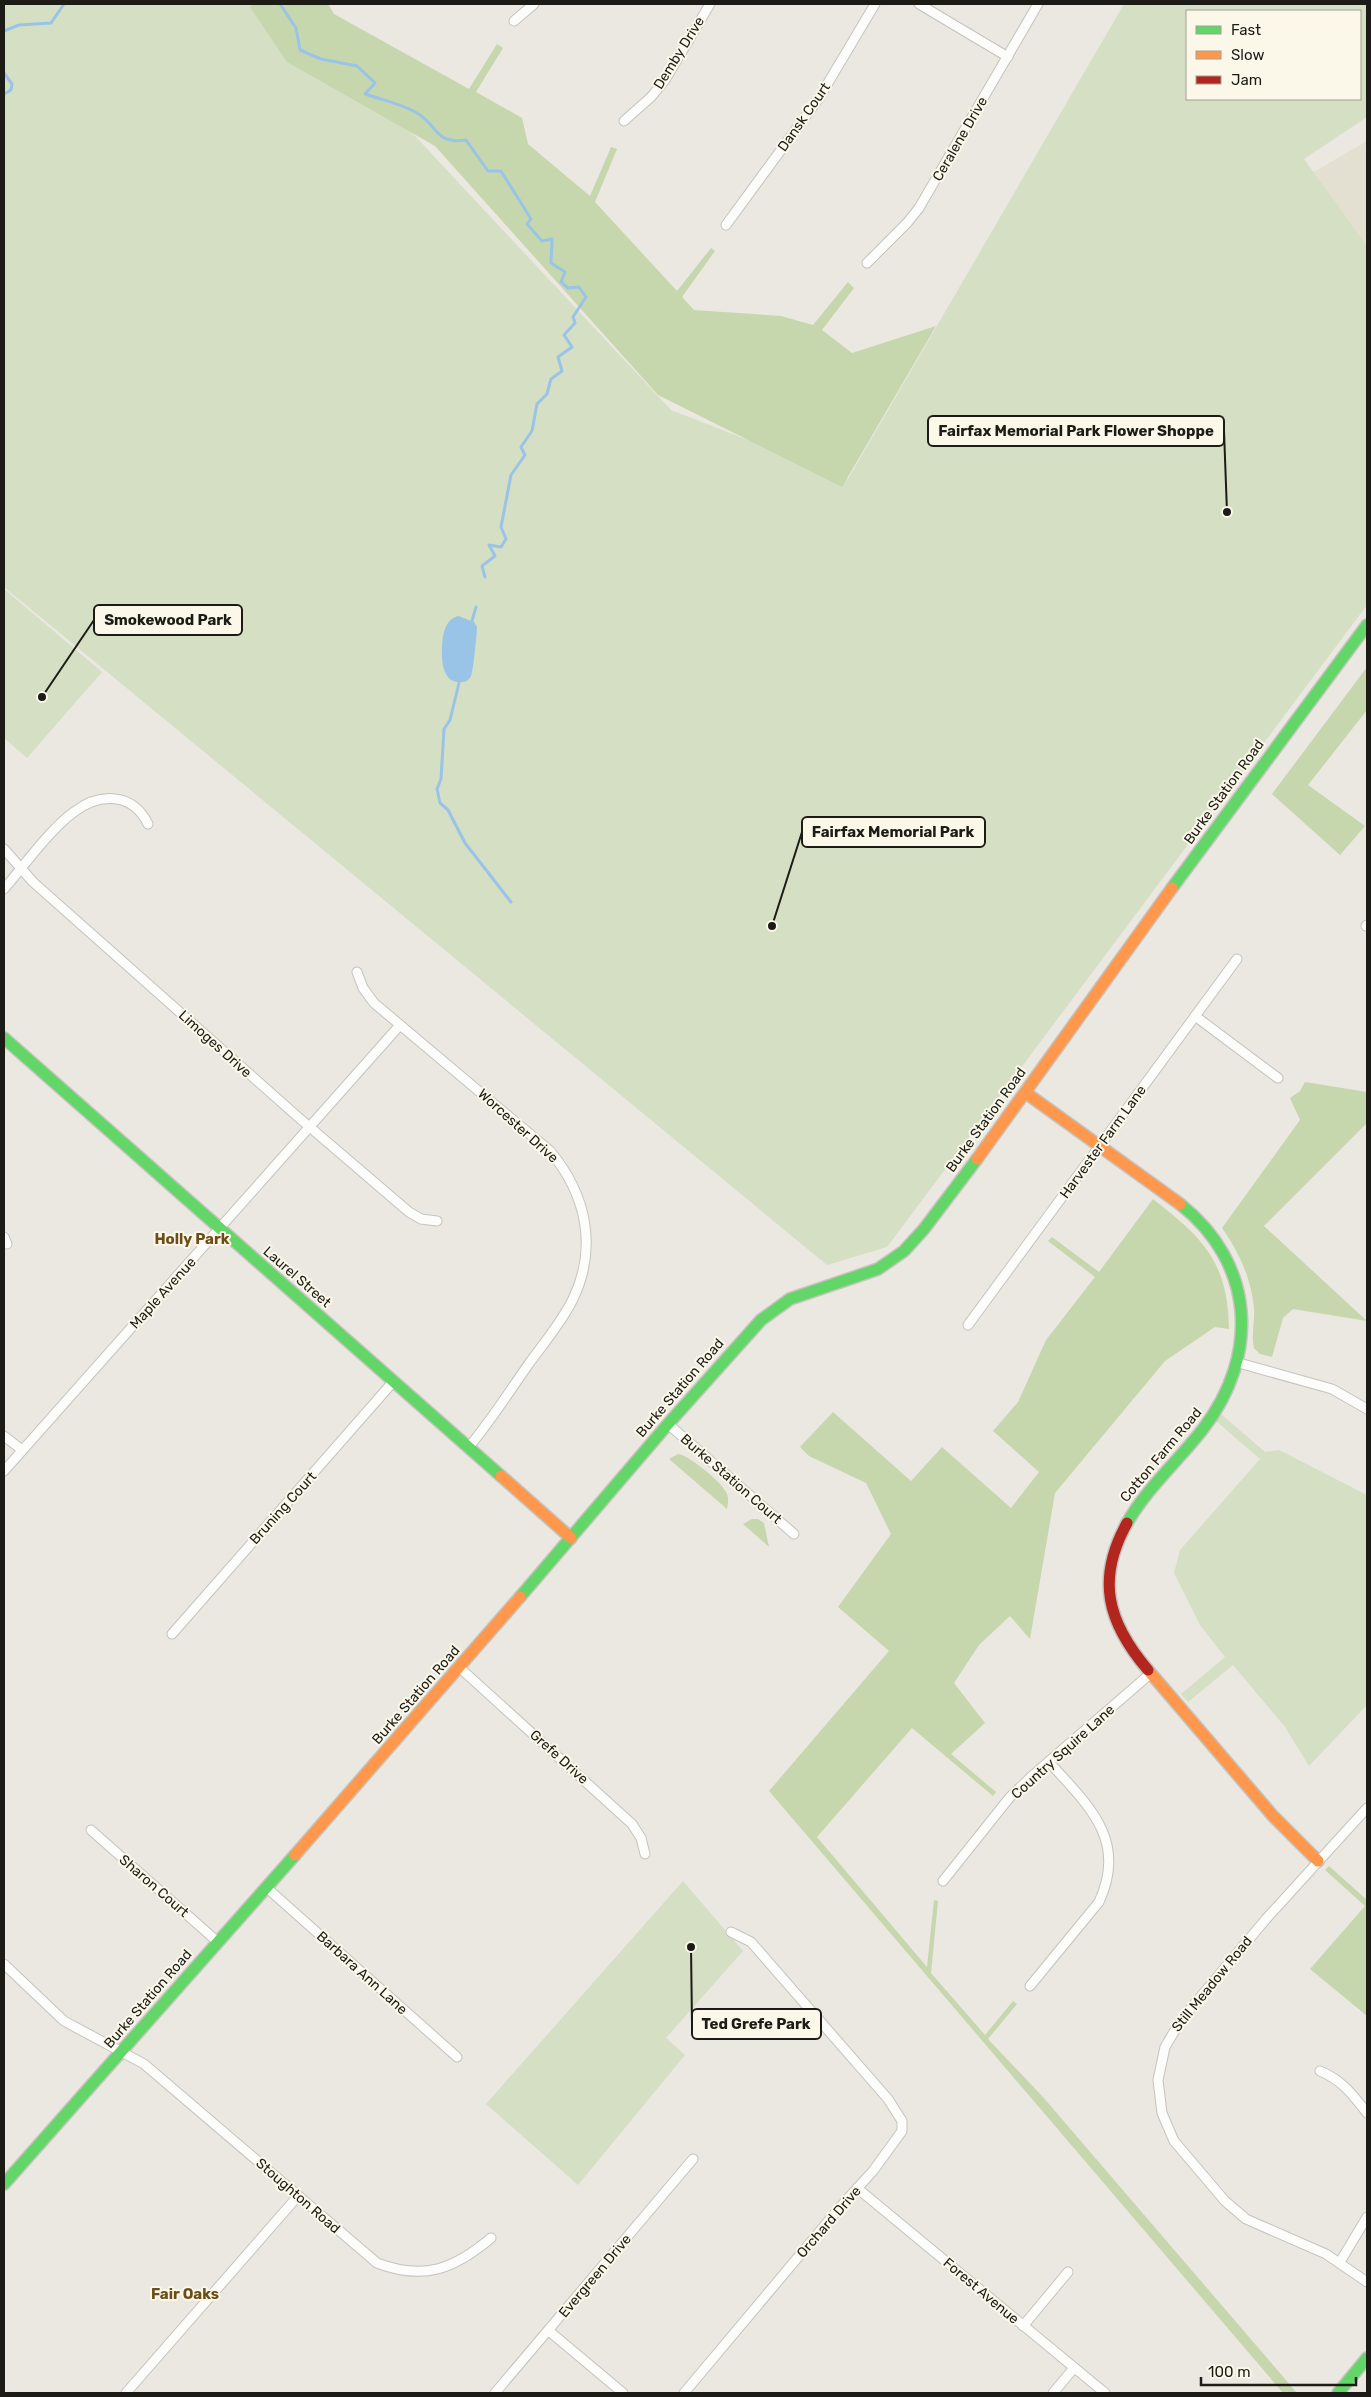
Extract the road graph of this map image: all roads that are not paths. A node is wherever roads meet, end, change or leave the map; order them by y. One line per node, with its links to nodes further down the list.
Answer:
1 (534, 4): 6 (street)
2 (710, 4): 8 (street, Demby Drive)
3 (874, 4): 9 (street, Dansk Court)
4 (919, 4): 7 (street)
5 (1038, 4): 7 (street, Ceralene Drive)
6 (514, 22)
7 (1008, 57): 10 (street, Ceralene Drive)
8 (624, 121)
9 (726, 225)
10 (867, 263)
11 (1367, 625): 22 (street, Burke Station Road)
12 (148, 824): 14 (street)
13 (4, 849): 14 (street, Limoges Drive)
14 (21, 870): 15 (street); 23 (street, Limoges Drive)
15 (4, 889)
16 (1237, 959): 18 (street, Harvester Farm Lane)
17 (357, 972): 19 (street, Worcester Drive)
18 (1195, 1016): 21 (street); 24 (street, Harvester Farm Lane)
19 (400, 1025): 23 (street, Maple Avenue); 33 (street, Worcester Drive)
20 (4, 1038): 26 (street, Laurel Street)
21 (1278, 1078)
22 (1026, 1093): 24 (street, Cotton Farm Road); 31 (street, Burke Station Road)
23 (310, 1126): 25 (street, Limoges Drive); 26 (street, Maple Avenue)
24 (1100, 1146): 27 (street, Harvester Farm Lane); 28 (street, Cotton Farm Road)
25 (437, 1221)
26 (220, 1229): 29 (street, Laurel Street); 34 (street, Maple Avenue)
27 (968, 1325)
28 (1239, 1363): 30 (street); 40 (street, Cotton Farm Road)
29 (393, 1382): 33 (street, Laurel Street); 38 (street, Bruning Court)
30 (1367, 1409)
31 (668, 1424): 36 (street, Burke Station Court); 37 (street, Burke Station Road)
32 (4, 1436): 34 (street)
33 (470, 1445): 37 (street, Laurel Street)
34 (22, 1450): 35 (street, Maple Avenue)
35 (4, 1471)
36 (794, 1534)
37 (571, 1538): 39 (street, Burke Station Road)
38 (172, 1634)
39 (460, 1668): 44 (street, Grefe Drive); 47 (street, Burke Station Road)
40 (1150, 1674): 41 (street, Country Squire Lane); 45 (street, Cotton Farm Road)
41 (1048, 1762): 46 (street, Country Squire Lane); 51 (street)
42 (1367, 1808): 45 (street, Still Meadow Road)
43 (90, 1830): 49 (street, Sharon Court)
44 (645, 1854)
45 (1318, 1861): 62 (street, Still Meadow Road)
46 (943, 1881)
47 (267, 1888): 49 (street, Burke Station Road); 53 (street, Barbara Ann Lane)
48 (731, 1932): 58 (street, Orchard Drive)
49 (218, 1942): 52 (street, Burke Station Road)
50 (4, 1964): 52 (street, Stoughton Road)
51 (1030, 1986)
52 (122, 2051): 57 (street, Burke Station Road); 59 (street, Stoughton Road)
53 (457, 2057)
54 (1320, 2071): 55 (street)
55 (1367, 2114)
56 (694, 2159): 66 (street, Evergreen Drive)
57 (4, 2184)
58 (858, 2188): 65 (street, Forest Avenue); 72 (street, Orchard Drive)
59 (298, 2196): 61 (street, Stoughton Road); 69 (street)
60 (1367, 2218): 62 (street)
61 (491, 2238)
62 (1340, 2262): 64 (street, Still Meadow Road)
63 (1068, 2272): 65 (street)
64 (1366, 2281)
65 (1023, 2326): 68 (street, Forest Avenue)
66 (549, 2330): 70 (street, Evergreen Drive); 71 (street)
67 (1367, 2358): 75 (street)
68 (1074, 2368): 73 (street); 74 (street, Forest Avenue)
69 (126, 2393)
70 (495, 2393)
71 (623, 2393)
72 (684, 2393)
73 (1053, 2393)
74 (1105, 2393)
75 (1338, 2393)

